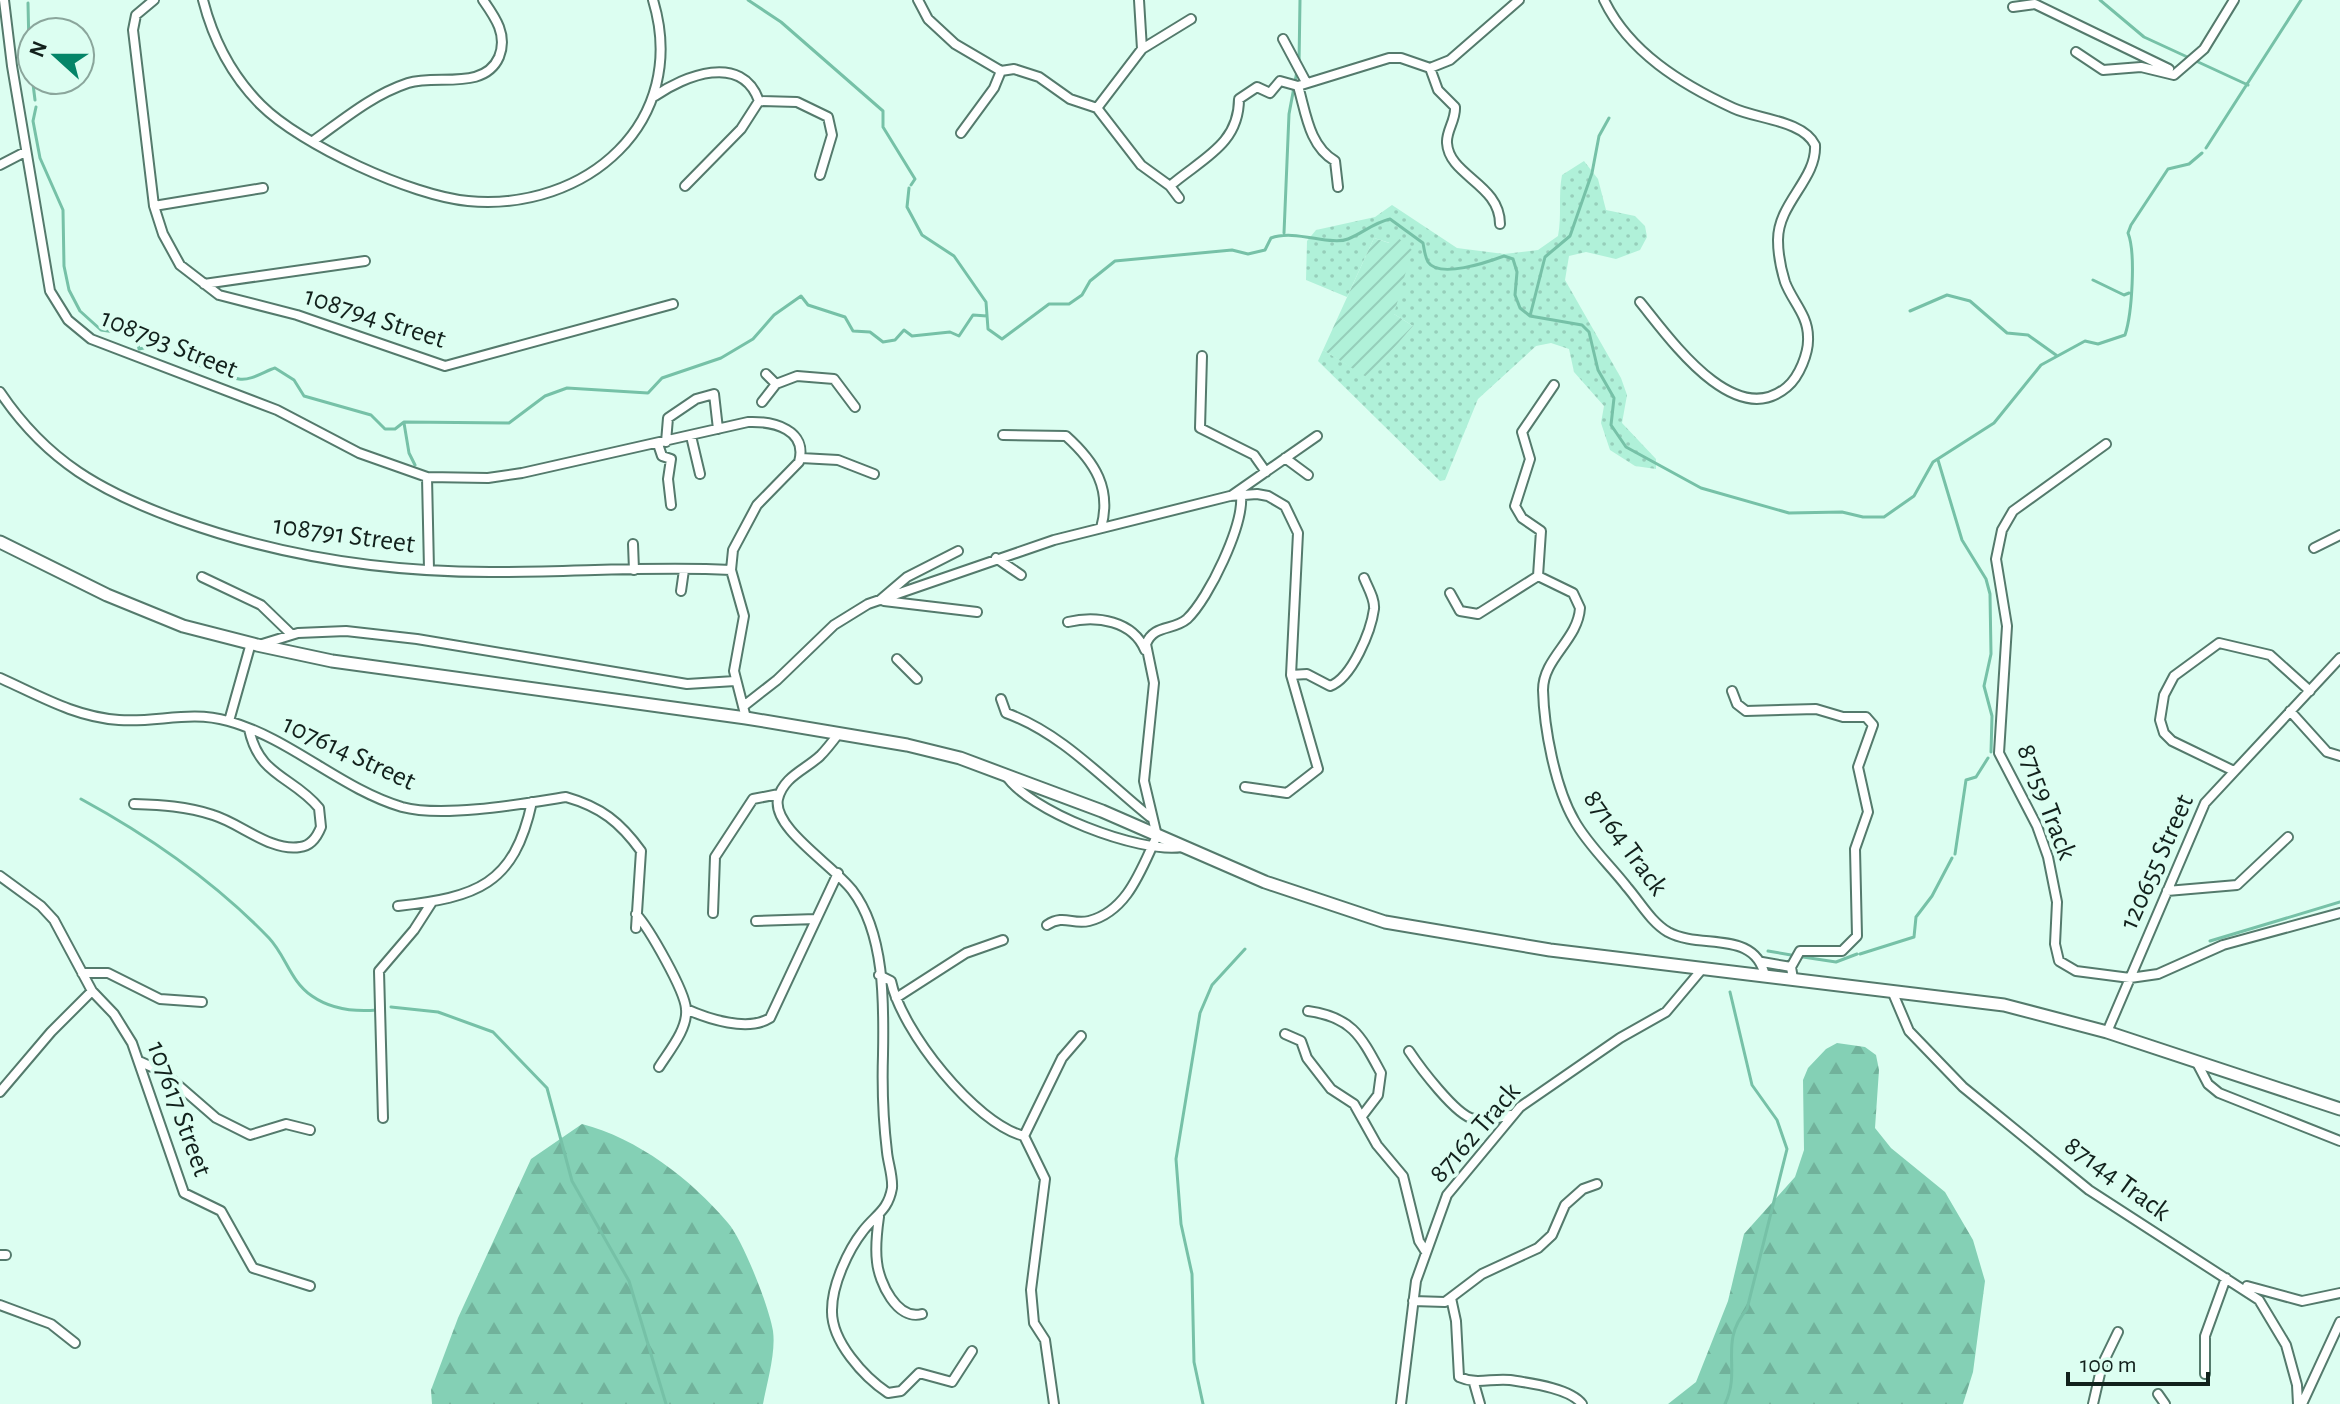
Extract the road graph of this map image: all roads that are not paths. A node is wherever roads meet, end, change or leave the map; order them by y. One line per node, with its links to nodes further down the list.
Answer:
1 (4, 0): 25 (street, 108793 Street)
2 (154, 0): 33 (street, 108794 Street)
3 (203, 0): 24 (street)
4 (483, 0): 24 (street)
5 (653, 0): 20 (street)
6 (918, 0): 17 (street)
7 (1139, 0): 14 (street)
8 (1519, 0): 16 (street)
9 (1604, 0): 37 (street)
10 (2234, 0): 18 (street)
11 (2013, 7): 18 (street)
12 (1191, 19): 14 (street)
13 (1283, 39): 19 (street)
14 (1142, 49): 22 (street)
15 (2076, 52): 18 (street)
16 (1430, 68): 19 (street); 34 (street)
17 (1001, 71): 22 (street); 23 (street)
18 (2177, 73)
19 (1299, 82): 29 (street); 30 (street)
20 (655, 96): 21 (street); 24 (street)
21 (759, 101): 27 (street); 28 (street)
22 (1097, 108): 29 (street)
23 (961, 133)
24 (313, 141)
25 (25, 152): 26 (street); 58 (street, 108793 Street)
26 (0, 165)
27 (820, 175)
28 (685, 186)
29 (1170, 186): 32 (street)
30 (1338, 187)
31 (263, 188): 33 (street)
32 (1179, 198)
33 (154, 206): 36 (street, 108794 Street)
34 (1500, 224)
35 (365, 261): 36 (street)
36 (204, 284): 38 (street, 108794 Street)
37 (1640, 302)
38 (673, 304)
39 (1202, 356): 54 (street)
40 (766, 374): 41 (street)
41 (776, 384): 44 (street); 45 (street)
42 (1554, 385): 74 (street)
43 (0, 392): 69 (street, 108791 Street)
44 (762, 402)
45 (855, 407)
46 (718, 429): 48 (street, 108793 Street); 50 (street); 52 (street, 108793 Street)
47 (1003, 435): 62 (street)
48 (691, 436): 50 (street, 108793 Street); 55 (street)
49 (1317, 436): 53 (street)
50 (662, 443): 58 (street, 108793 Street); 61 (street)
51 (2106, 444): 131 (street, 87159 Track)
52 (801, 458): 56 (street); 72 (street)
53 (1285, 458): 54 (street); 57 (street)
54 (1266, 472): 60 (street)
55 (700, 474)
56 (874, 474)
57 (1308, 475)
58 (427, 477): 69 (street)
59 (1241, 495): 60 (street); 84 (street); 87 (street)
60 (1230, 496): 62 (street)
61 (671, 505)
62 (1101, 528): 68 (street)
63 (2340, 535): 66 (street)
64 (0, 542): 83 (main road)
65 (633, 544): 70 (street)
66 (2314, 548)
67 (958, 551): 79 (street)
68 (996, 558): 73 (street); 79 (street)
69 (429, 569): 70 (street, 108791 Street)
70 (634, 570): 71 (street, 108791 Street)
71 (684, 570): 72 (street, 108791 Street); 77 (street)
72 (731, 570): 90 (street)
73 (1021, 575)
74 (1538, 576): 78 (street); 125 (street, 87164 Track)
75 (202, 577): 82 (street)
76 (1364, 578): 87 (street)
77 (681, 591)
78 (1450, 593)
79 (880, 600): 80 (street); 94 (street)
80 (977, 612)
81 (1068, 622): 84 (street)
82 (291, 634): 83 (street); 90 (street)
83 (254, 644): 96 (main road); 97 (street)
84 (1147, 654): 107 (street)
85 (2340, 658): 92 (street, 120655 Street)
86 (897, 659): 89 (street)
87 (1291, 675): 103 (street)
88 (0, 678): 97 (street, 107614 Street)
89 (917, 679)
90 (735, 681): 94 (street)
91 (1732, 691): 128 (street)
92 (2310, 691): 95 (street, 120655 Street); 101 (street)
93 (1001, 699): 107 (street)
94 (745, 705): 96 (street)
95 (2290, 711): 100 (street); 101 (street, 120655 Street)
96 (746, 718): 99 (main road)
97 (229, 721): 98 (street, 107614 Street)
98 (249, 729): 105 (street, 107614 Street); 106 (street)
99 (839, 733): 102 (main road); 104 (street)
100 (2340, 756)
101 (2234, 771): 114 (street, 120655 Street)
102 (1005, 773): 108 (main road); 111 (street)
103 (1245, 787)
104 (779, 794): 112 (street); 117 (street)
105 (532, 802): 115 (street); 119 (street, 107614 Street)
106 (134, 804)
107 (1151, 817): 108 (street)
108 (1157, 836): 110 (main road); 111 (street)
109 (2288, 837): 114 (street)
110 (1182, 847): 111 (street); 126 (main road)
111 (1151, 848): 122 (street)
112 (838, 873): 120 (street); 129 (street)
113 (0, 876): 127 (street, 107617 Street)
114 (2167, 891): 131 (street, 120655 Street)
115 (432, 902): 116 (street); 149 (street)
116 (398, 906)
117 (713, 913)
118 (2340, 913): 131 (street)
119 (636, 914): 123 (street, 107614 Street); 136 (street)
120 (816, 919): 121 (street); 136 (street)
121 (756, 921)
122 (1047, 925)
123 (636, 928)
124 (1003, 940): 134 (street)
125 (1762, 962): 128 (street, 87164 Track); 130 (street)
126 (1703, 968): 130 (main road); 147 (street, 87162 Track)
127 (82, 973): 132 (street, 107617 Street); 135 (street)
128 (1792, 973): 130 (main road); 133 (main road)
129 (879, 975): 134 (street); 154 (street)
130 (1765, 976)
131 (2130, 978): 138 (street, 120655 Street)
132 (92, 991): 143 (street, 107617 Street); 145 (street)
133 (1892, 991): 138 (main road); 156 (street, 87144 Track)
134 (896, 998): 151 (street)
135 (202, 1002)
136 (686, 1009): 144 (street)
137 (1308, 1011): 148 (street)
138 (2107, 1032): 142 (main road)
139 (1285, 1034): 148 (street)
140 (1081, 1036): 151 (street)
141 (1409, 1051): 147 (street)
142 (2196, 1061): 146 (main road); 152 (street)
143 (141, 1062): 150 (street); 158 (street, 107617 Street)
144 (659, 1067)
145 (0, 1092)
146 (2340, 1109)
147 (1512, 1115): 155 (street, 87162 Track)
148 (1362, 1116): 155 (street)
149 (383, 1118)
150 (310, 1130)
151 (1024, 1136): 171 (street)
152 (2340, 1141)
153 (1597, 1184): 160 (street)
154 (879, 1217): 163 (street); 167 (street)
155 (1426, 1252): 161 (street, 87162 Track)
156 (2226, 1278): 157 (street, 87144 Track); 168 (street)
157 (2239, 1283): 159 (street); 177 (street, 87144 Track)
158 (310, 1286)
159 (2340, 1293)
160 (1451, 1298): 161 (street); 169 (street)
161 (1413, 1301): 172 (street, 87162 Track)
162 (0, 1305): 166 (street)
163 (922, 1314)
164 (2340, 1322): 177 (street)
165 (2118, 1332): 175 (street)
166 (75, 1343)
167 (972, 1351)
168 (2205, 1374)
169 (1474, 1383): 173 (street); 174 (street)
170 (2158, 1394): 176 (street)
171 (1054, 1404)
172 (1401, 1404)
173 (1480, 1404)
174 (1582, 1404)
175 (2093, 1404)
176 (2165, 1404)
177 (2300, 1404)

